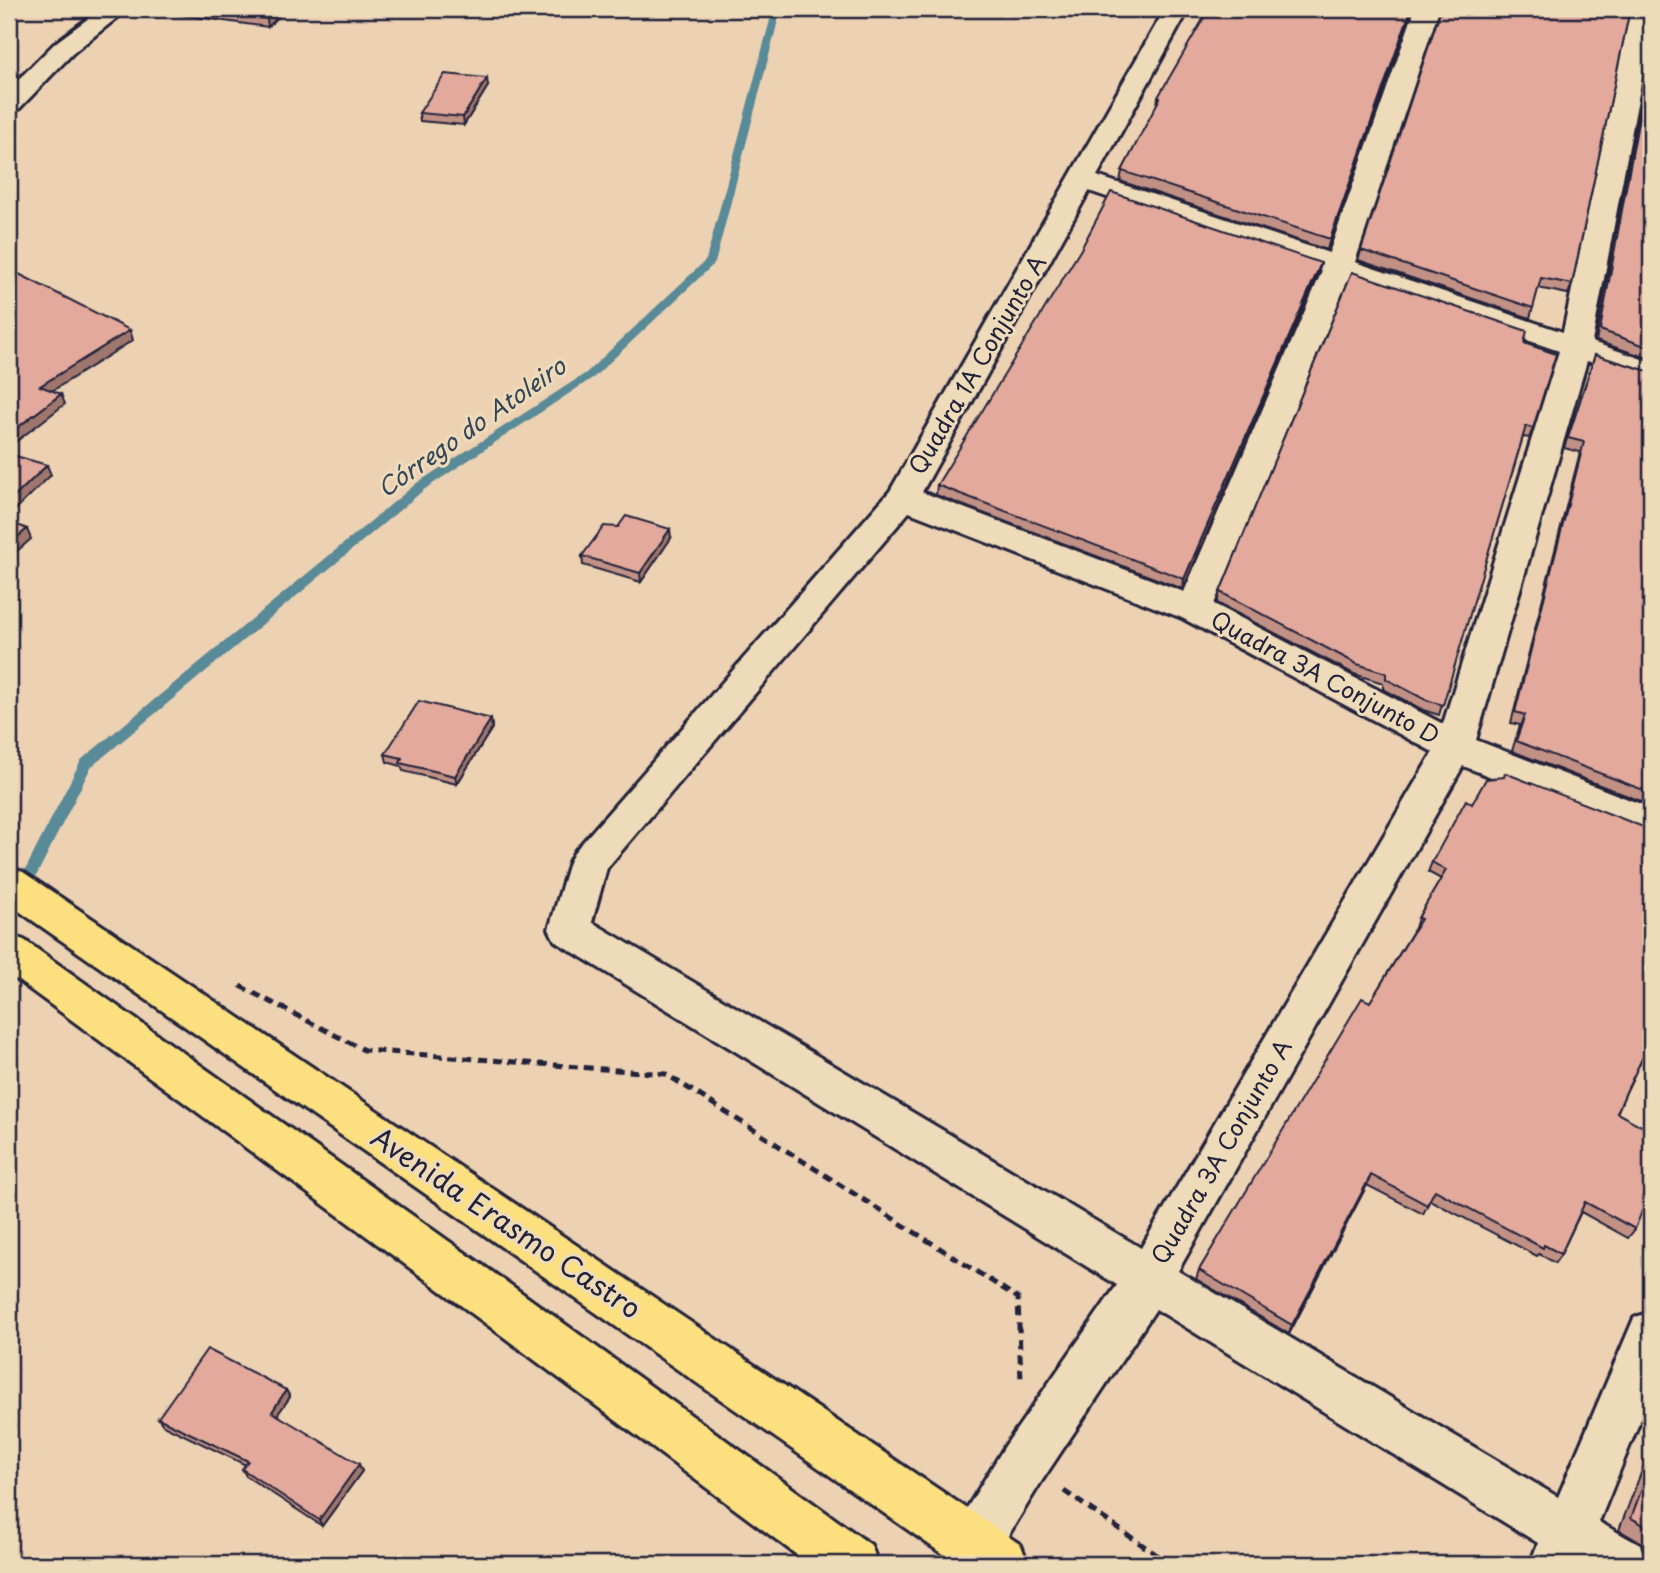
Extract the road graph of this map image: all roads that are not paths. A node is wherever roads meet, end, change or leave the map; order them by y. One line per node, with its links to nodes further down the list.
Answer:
1 (116, 9): 5 (street)
2 (1177, 9): 6 (street, Quadra 1A Conjunto A)
3 (1427, 9): 7 (street)
4 (1643, 9): 8 (street, Quadra 3A Conjunto A)
5 (9, 104)
6 (1083, 180): 7 (street); 10 (street, Quadra 1A Conjunto A)
7 (1339, 266): 8 (street); 11 (street)
8 (1576, 345): 9 (street); 12 (street, Quadra 3A Conjunto A)
9 (1651, 372)
10 (903, 497): 11 (street, Quadra 1A Conjunto A); 16 (street)
11 (1194, 609): 12 (street, Quadra 3A Conjunto D)
12 (1455, 747): 13 (street, Quadra 3A Conjunto D); 16 (street, Quadra 3A Conjunto A)
13 (1651, 824)
14 (9, 883): 19 (main road, Avenida Erasmo Castro)
15 (9, 952): 20 (main road)
16 (1149, 1278): 18 (street, Quadra 3A Conjunto A); 19 (street)
17 (1651, 1334): 18 (street)
18 (1562, 1549): 21 (street, Quadra 3A Conjunto A)
19 (988, 1554)
20 (852, 1564)
21 (1620, 1564)

